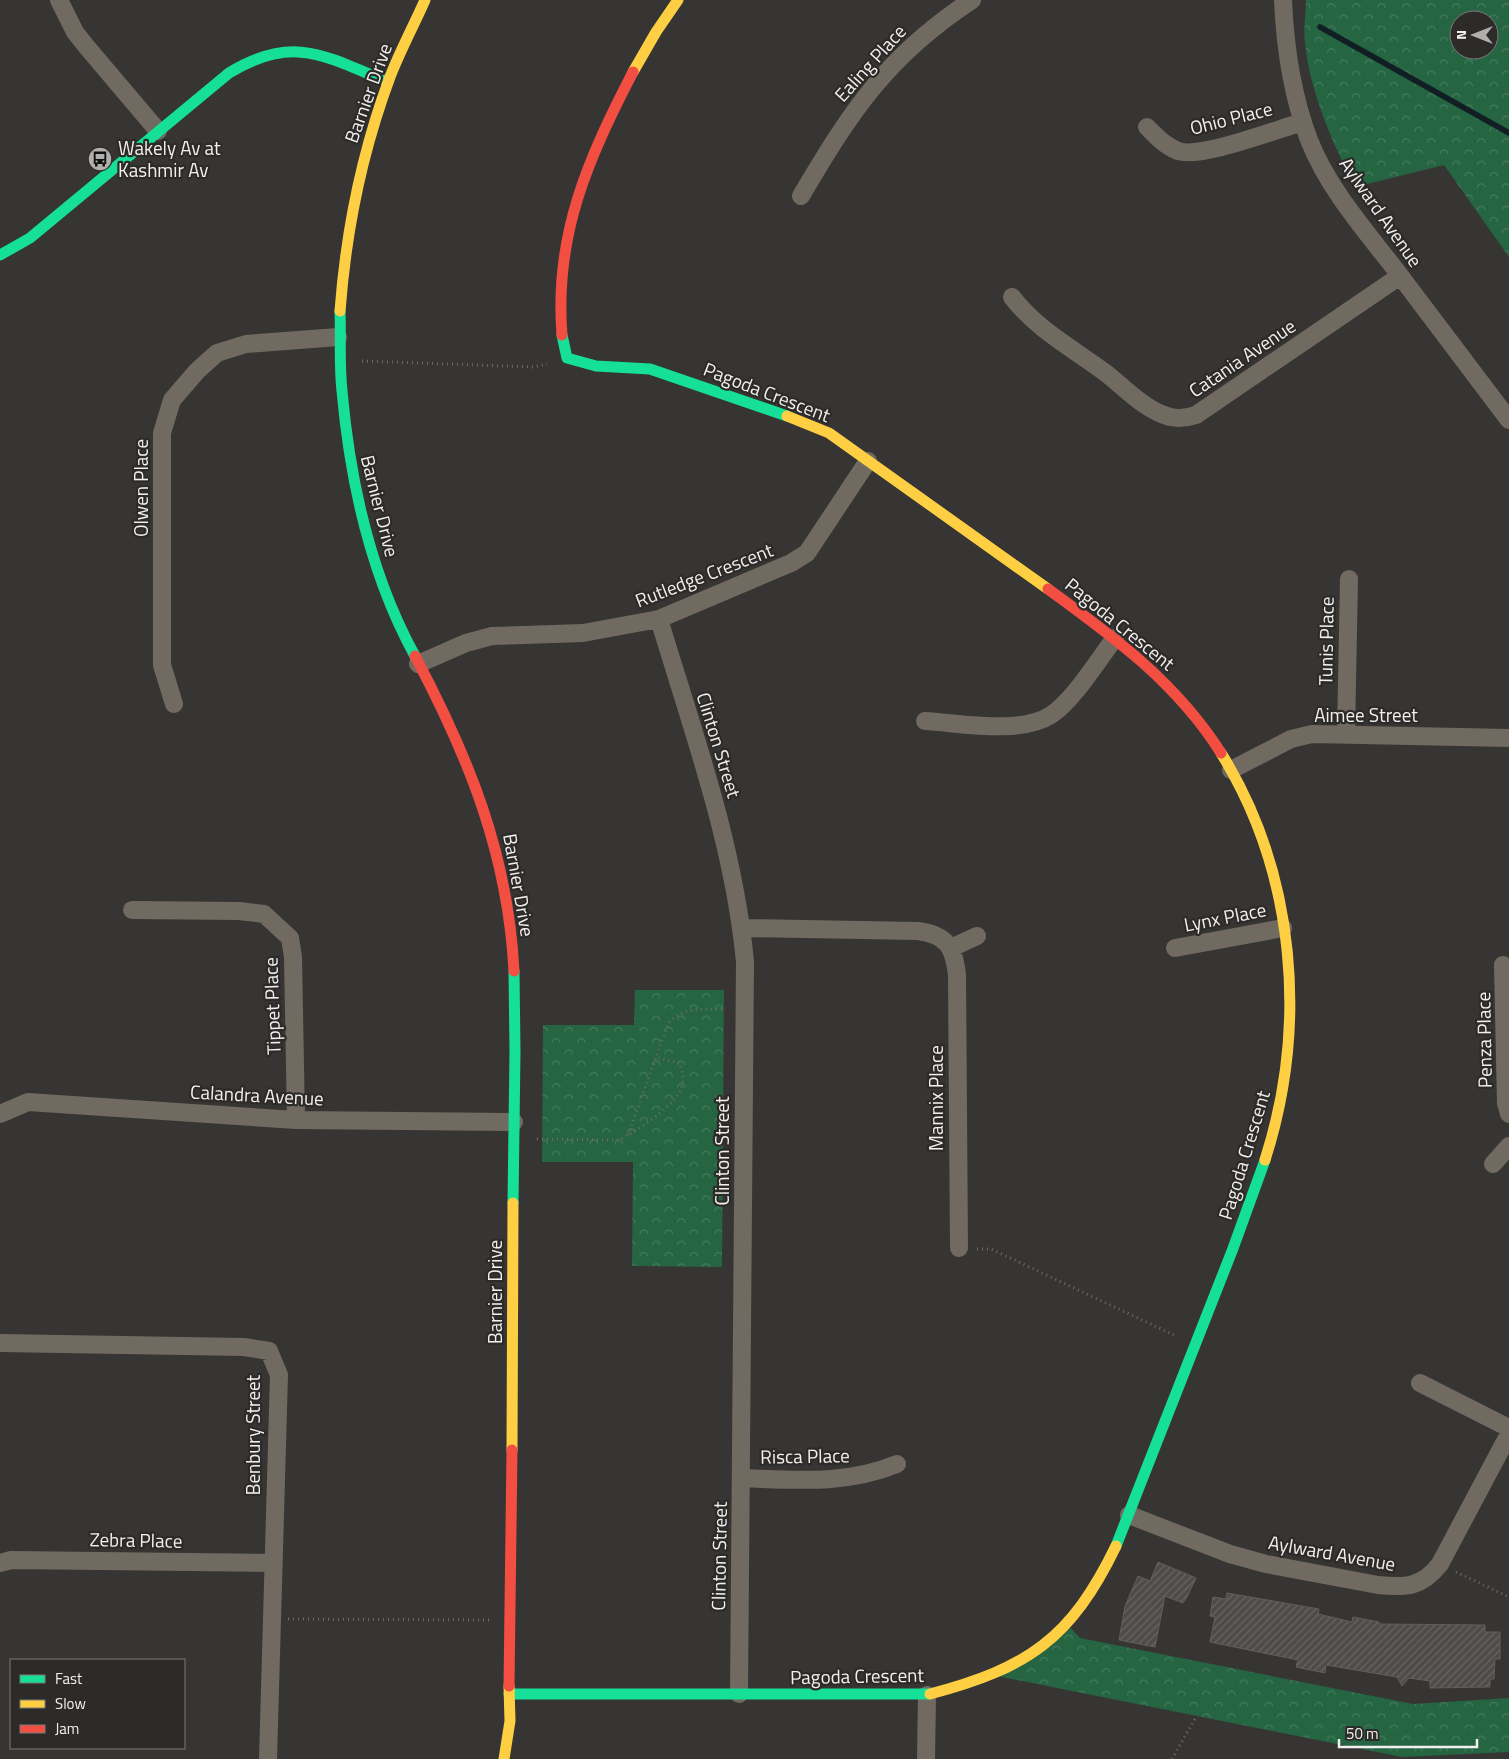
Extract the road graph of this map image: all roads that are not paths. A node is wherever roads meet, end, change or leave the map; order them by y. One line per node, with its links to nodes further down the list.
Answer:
1 (59, 0): 9 (street)
2 (425, 0): 6 (street, Barnier Drive)
3 (678, 0): 16 (street, Pagoda Crescent)
4 (972, 0): 10 (street, Ealing Place)
5 (1283, 0): 7 (street, Aylward Avenue)
6 (388, 82): 9 (street); 14 (street, Barnier Drive)
7 (1303, 122): 8 (street, Ohio Place); 12 (street, Aylward Avenue)
8 (1147, 128)
9 (158, 131): 11 (street)
10 (801, 196)
11 (0, 256)
12 (1400, 276): 13 (street, Catania Avenue); 15 (street, Aylward Avenue)
13 (1012, 298)
14 (338, 337): 20 (street, Barnier Drive); 21 (street, Olwen Place)
15 (1509, 420)
16 (868, 460): 18 (street, Rutledge Crescent); 19 (street, Pagoda Crescent)
17 (1349, 579): 23 (street, Tunis Place)
18 (660, 619): 20 (street, Rutledge Crescent); 27 (street, Clinton Street)
19 (1115, 638): 22 (street); 25 (street, Pagoda Crescent)
20 (418, 664): 36 (street, Barnier Drive)
21 (174, 704)
22 (925, 722)
23 (1346, 733): 24 (street, Aimee Street); 25 (street, Aimee Street)
24 (1509, 738)
25 (1231, 770): 28 (street, Pagoda Crescent)
26 (132, 910): 35 (street, Tippet Place)
27 (742, 928): 30 (street); 45 (street, Clinton Street)
28 (1283, 928): 31 (street, Lynx Place); 46 (street, Pagoda Crescent)
29 (977, 936): 30 (street)
30 (951, 948): 39 (street, Mannix Place)
31 (1174, 948)
32 (1503, 965): 34 (street, Penza Place)
33 (0, 1114): 35 (street, Calandra Avenue)
34 (1509, 1114)
35 (296, 1120): 36 (street, Calandra Avenue)
36 (514, 1122): 49 (street, Barnier Drive)
37 (1509, 1146): 38 (street)
38 (1493, 1164)
39 (958, 1248)
40 (0, 1343): 47 (street, Benbury Street)
41 (1420, 1382): 42 (street)
42 (1509, 1428)
43 (1509, 1434): 46 (street, Aylward Avenue)
44 (897, 1464): 45 (street, Risca Place)
45 (741, 1478): 50 (street, Clinton Street)
46 (1130, 1515): 51 (street, Pagoda Crescent)
47 (272, 1562): 48 (street, Zebra Place); 52 (street, Benbury Street)
48 (0, 1563)
49 (509, 1694): 50 (street, Pagoda Crescent); 53 (street, Barnier Drive)
50 (739, 1694): 51 (street, Pagoda Crescent)
51 (927, 1695): 54 (street)
52 (268, 1759)
53 (504, 1759)
54 (926, 1759)

